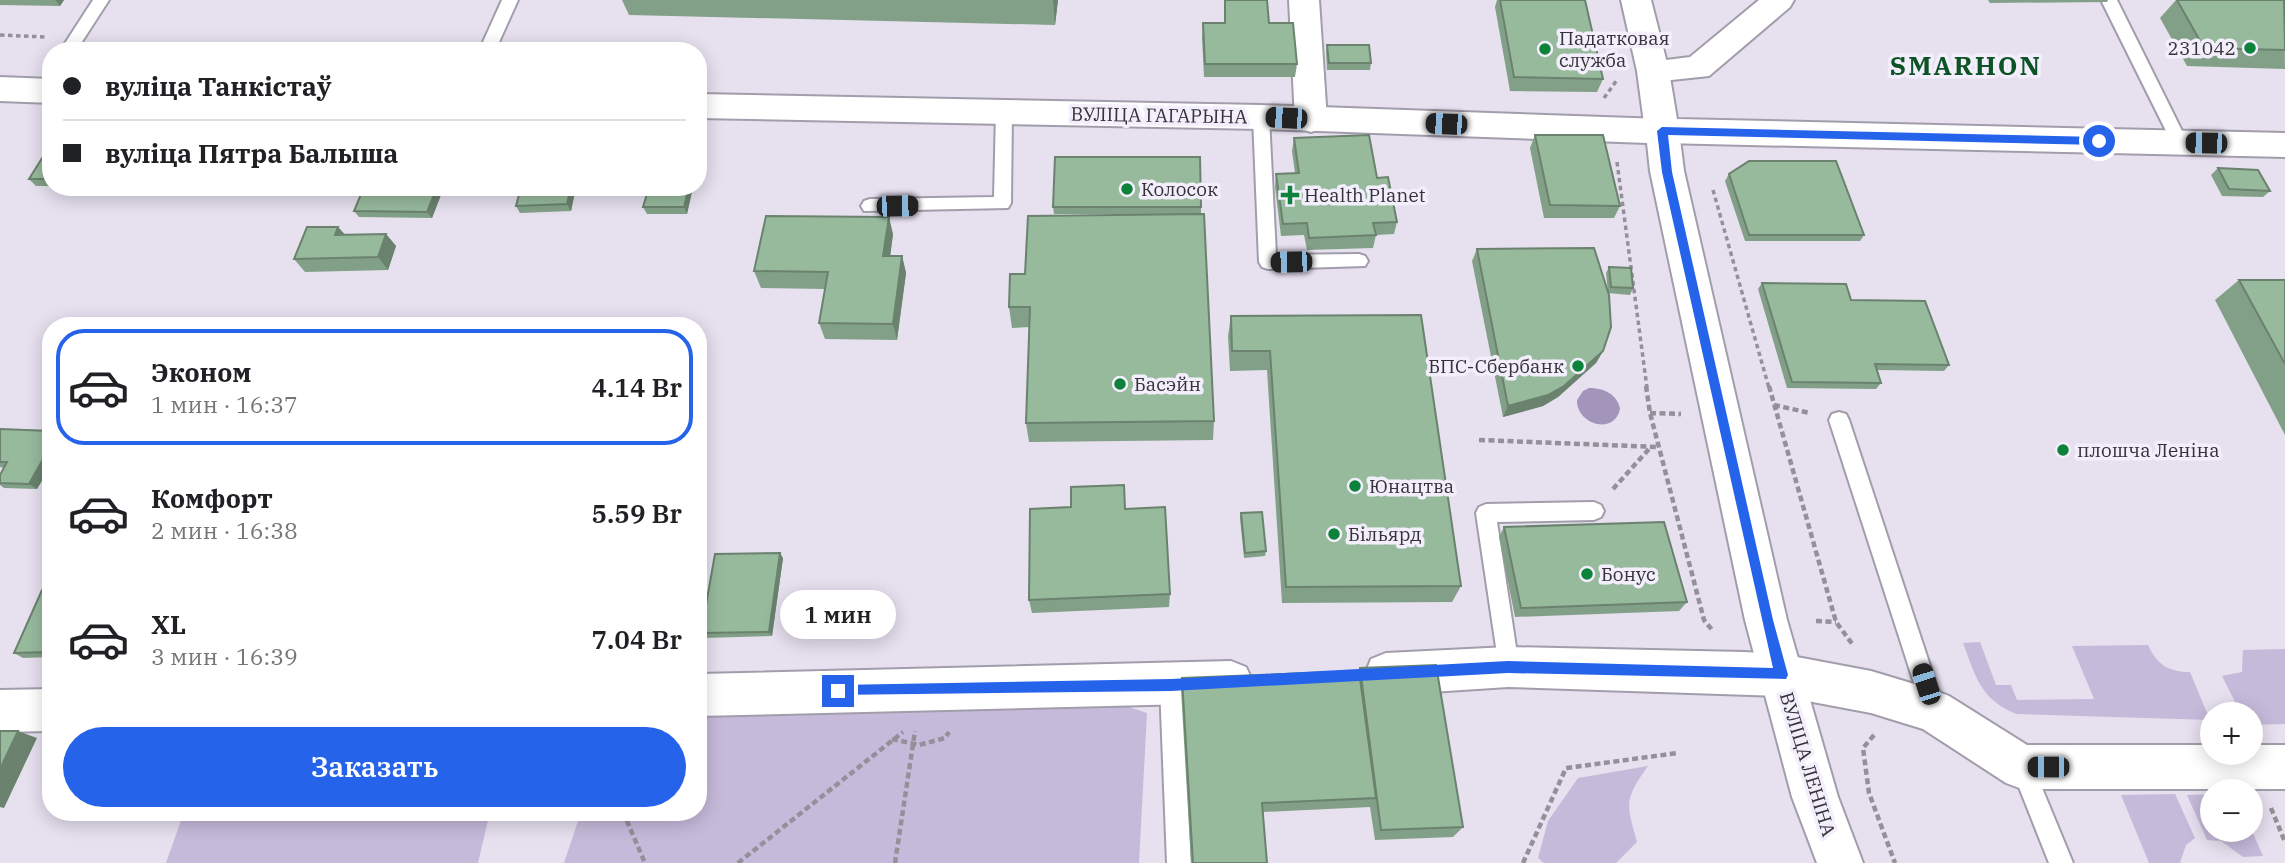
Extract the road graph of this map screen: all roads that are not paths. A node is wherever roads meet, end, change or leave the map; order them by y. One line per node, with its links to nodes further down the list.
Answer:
1 (101, 0): 7 (lane)
2 (510, 0): 8 (lane)
3 (1304, 0): 15 (street)
4 (1636, 0): 9 (street, ВУЛІЦА ЛЕНІНА)
5 (1779, 0): 9 (street)
6 (2109, 0): 17 (lane)
7 (73, 42)
8 (491, 42)
9 (1653, 71): 16 (street, ВУЛІЦА ЛЕНІНА)
10 (42, 86): 11 (street)
11 (0, 89)
12 (707, 106): 13 (street, ВУЛІЦА ГАГАРЫНА)
13 (1004, 111): 14 (street, ВУЛІЦА ГАГАРЫНА); 19 (lane)
14 (1261, 117): 15 (street, ВУЛІЦА ГАГАРЫНА); 20 (lane)
15 (1311, 120): 16 (street, ВУЛІЦА ГАГАРЫНА)
16 (1662, 131): 17 (street, ВУЛІЦА ГАГАРЫНА); 24 (street, ВУЛІЦА ЛЕНІНА)
17 (2180, 143): 18 (street, ВУЛІЦА ГАГАРЫНА)
18 (2285, 145)
19 (870, 206)
20 (1359, 261)
21 (1839, 420): 31 (lane)
22 (1594, 512): 23 (lane)
23 (1508, 667): 24 (street); 25 (street)
24 (1763, 673): 31 (street); 35 (street, ВУЛІЦА ЛЕНІНА)
25 (1348, 676)
26 (1266, 680): 27 (street)
27 (1171, 685): 28 (street); 34 (lane)
28 (707, 695)
29 (42, 710): 30 (street)
30 (0, 711)
31 (1934, 711): 32 (street)
32 (2022, 767): 33 (street); 36 (lane)
33 (2285, 767)
34 (1180, 863)
35 (1840, 863)
36 (2061, 863)

